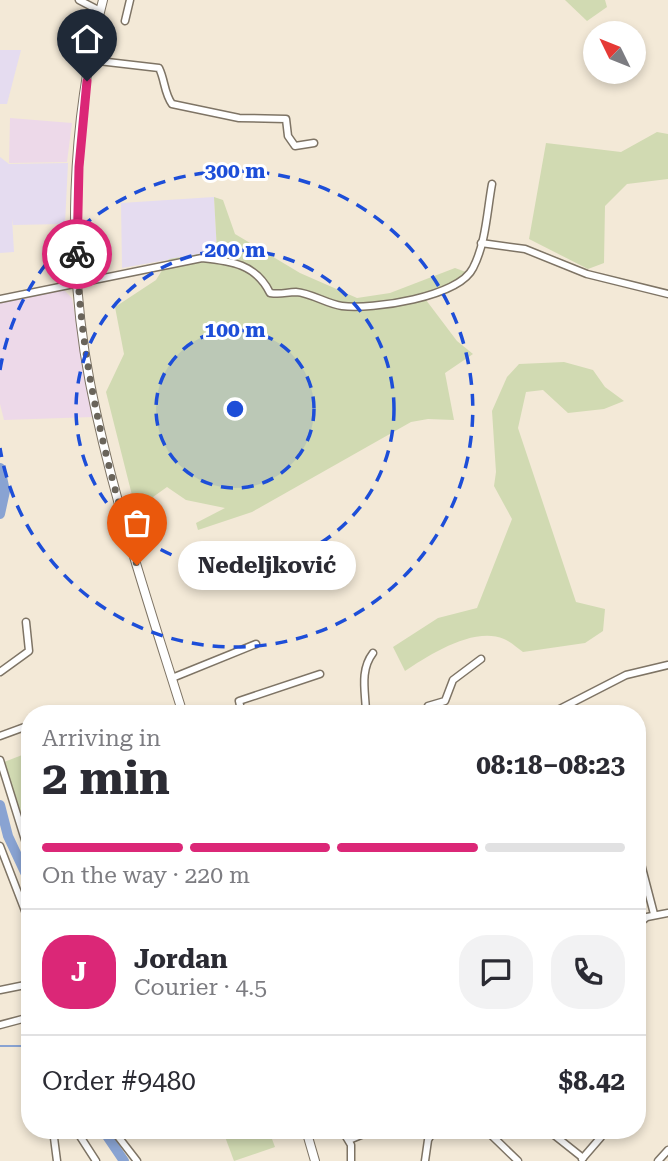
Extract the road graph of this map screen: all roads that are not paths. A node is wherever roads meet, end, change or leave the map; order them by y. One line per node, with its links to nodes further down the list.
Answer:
1 (79, 0): 4 (street)
2 (103, 0): 4 (main road)
3 (130, 0): 5 (street)
4 (100, 11): 6 (main road)
5 (125, 21)
6 (90, 60): 7 (street); 10 (main road)
7 (314, 142)
8 (492, 184): 9 (street)
9 (481, 243): 10 (street); 11 (street)
10 (78, 284): 12 (street); 20 (main road)
11 (668, 293)
12 (0, 299)
13 (26, 622): 18 (street)
14 (256, 644): 20 (street)
15 (373, 653): 23 (street)
16 (481, 659): 24 (street)
17 (668, 665): 25 (street)
18 (0, 672)
19 (320, 674): 22 (street)
20 (172, 678): 21 (main road)
21 (180, 705)
22 (240, 705)
23 (365, 705)
24 (431, 705)
25 (568, 705)
26 (21, 729): 27 (street)
27 (0, 737)
28 (0, 760): 29 (street)
29 (21, 827)
30 (0, 846): 32 (street)
31 (646, 883): 34 (street)
32 (21, 901)
33 (668, 913): 34 (street)
34 (654, 914): 35 (street)
35 (646, 919)
36 (21, 986): 37 (street)
37 (0, 990)
38 (21, 1019): 39 (street)
39 (0, 1025)
40 (54, 1139): 51 (street)
41 (82, 1139): 52 (street)
42 (120, 1139): 53 (street)
43 (309, 1139): 54 (main road)
44 (429, 1139): 56 (street)
45 (495, 1139): 57 (street)
46 (558, 1139): 50 (street)
47 (599, 1139): 50 (street)
48 (349, 1140): 55 (street)
49 (668, 1150): 58 (street)
50 (582, 1159)
51 (57, 1161)
52 (96, 1161)
53 (137, 1161)
54 (315, 1161)
55 (351, 1161)
56 (425, 1161)
57 (518, 1161)
58 (659, 1161)

